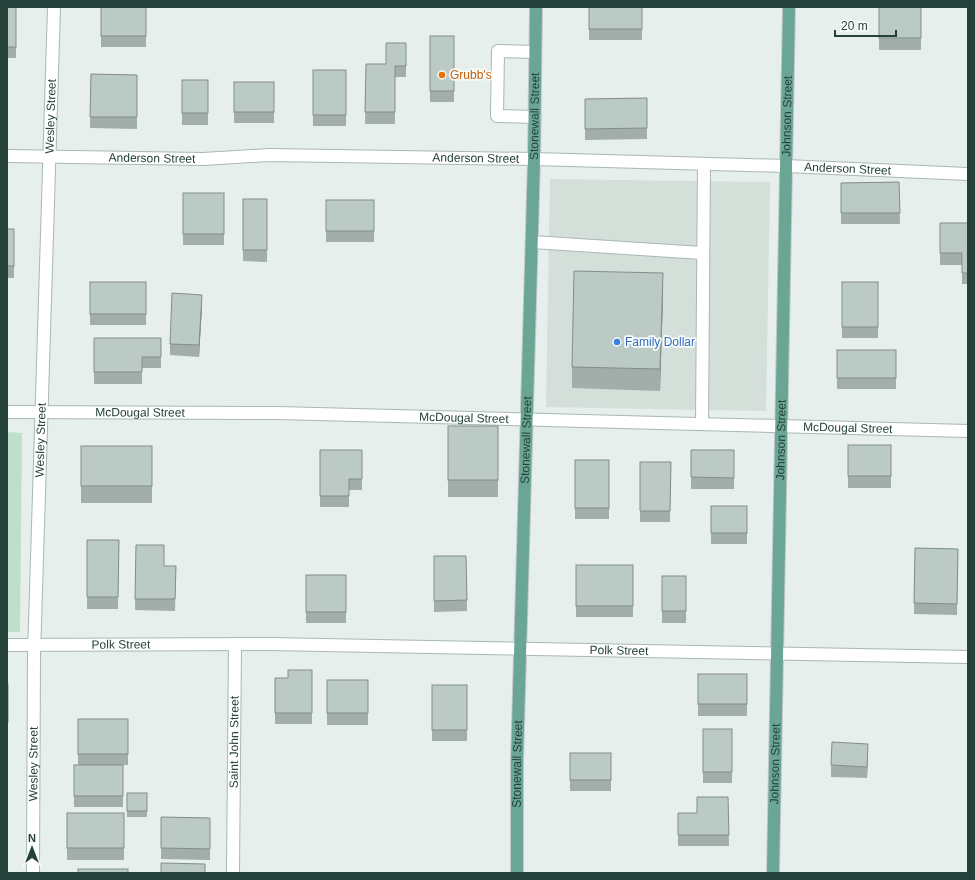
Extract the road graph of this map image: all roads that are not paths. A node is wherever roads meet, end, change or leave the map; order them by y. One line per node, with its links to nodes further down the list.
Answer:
1 (54, 7): 7 (street, Wesley Street)
2 (536, 7): 4 (main road, Stonewall Street)
3 (789, 7): 10 (main road, Johnson Street)
4 (535, 52): 5 (main road, Stonewall Street); 5 (street)
5 (535, 117): 8 (main road, Stonewall Street)
6 (7, 156): 7 (street, Anderson Street)
7 (49, 156): 8 (street, Anderson Street); 15 (street, Wesley Street)
8 (534, 159): 9 (street, Anderson Street); 12 (main road, Stonewall Street)
9 (704, 164): 10 (street, Anderson Street); 13 (street)
10 (786, 166): 11 (street, Anderson Street); 18 (main road, Johnson Street)
11 (968, 174)
12 (532, 242): 13 (street); 16 (main road, Stonewall Street)
13 (702, 253): 17 (street)
14 (7, 412): 15 (street, McDougal Street)
15 (41, 412): 16 (street, McDougal Street); 21 (street, Wesley Street)
16 (527, 419): 17 (street, McDougal Street); 23 (main road, Stonewall Street)
17 (702, 424): 18 (street, McDougal Street)
18 (781, 426): 19 (street, McDougal Street); 24 (main road, Johnson Street)
19 (968, 431)
20 (7, 645): 21 (street, Polk Street)
21 (36, 645): 22 (street, Polk Street); 26 (street, Wesley Street)
22 (235, 645): 23 (street, Polk Street); 27 (street, Saint John Street)
23 (520, 649): 24 (street, Polk Street); 28 (main road, Stonewall Street)
24 (777, 654): 25 (street, Polk Street); 29 (main road, Johnson Street)
25 (968, 658)
26 (33, 873)
27 (233, 873)
28 (517, 873)
29 (773, 873)

